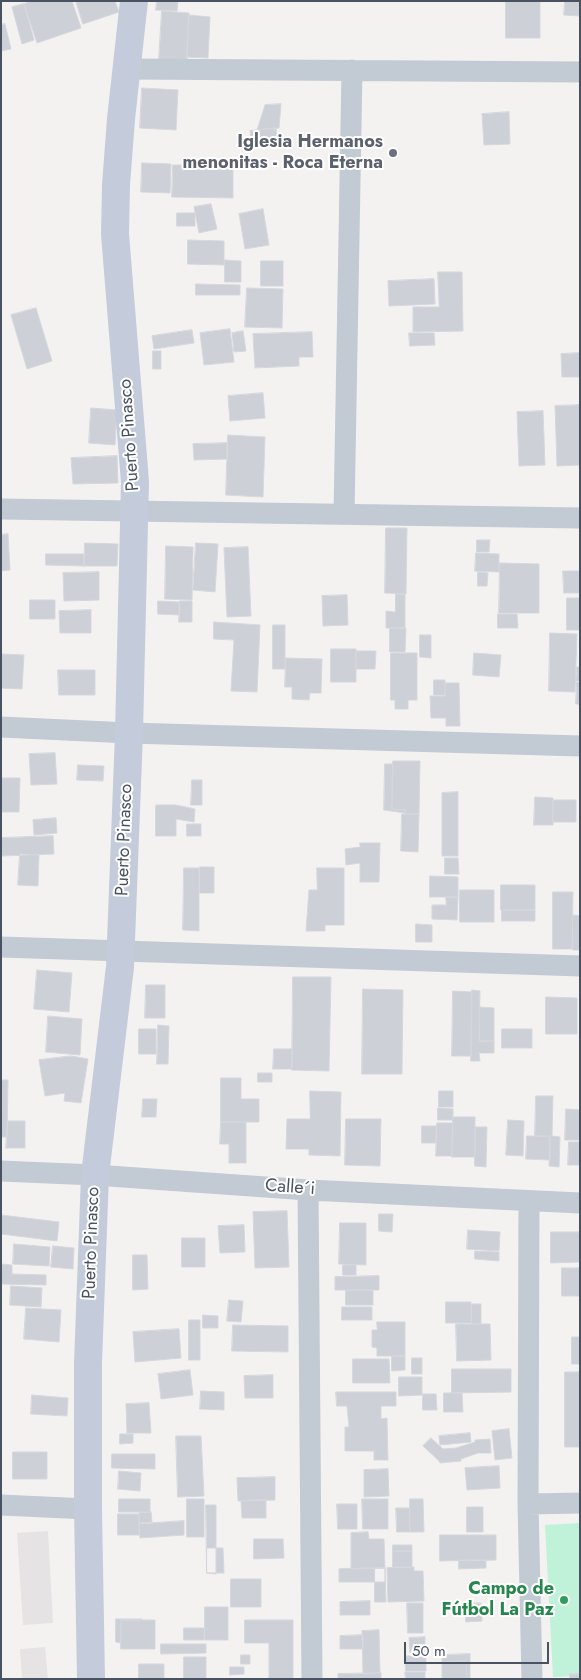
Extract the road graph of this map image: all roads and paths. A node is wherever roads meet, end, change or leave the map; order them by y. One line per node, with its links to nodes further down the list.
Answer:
1 (134, 1): 2 (street, Puerto Pinasco)
2 (127, 69): 3 (street); 6 (street, Puerto Pinasco)
3 (352, 70): 4 (street); 7 (street)
4 (580, 72)
5 (1, 509): 6 (street)
6 (134, 511): 7 (street); 10 (street, Puerto Pinasco)
7 (344, 514): 8 (street)
8 (580, 518)
9 (1, 727): 10 (street)
10 (130, 733): 11 (street); 13 (street, Puerto Pinasco)
11 (580, 746)
12 (1, 947): 13 (street)
13 (121, 951): 14 (street); 16 (street, Puerto Pinasco)
14 (580, 966)
15 (1, 1171): 16 (street, Calle´i)
16 (94, 1175): 17 (street, Calle´i); 23 (street, Puerto Pinasco)
17 (308, 1190): 18 (street, Calle´i); 25 (street)
18 (528, 1201): 19 (street, Calle´i); 21 (street)
19 (580, 1203)
20 (580, 1503): 21 (street)
21 (528, 1504): 26 (street)
22 (1, 1505): 23 (street)
23 (88, 1509): 24 (street, Puerto Pinasco)
24 (91, 1679)
25 (312, 1679)
26 (532, 1679)

